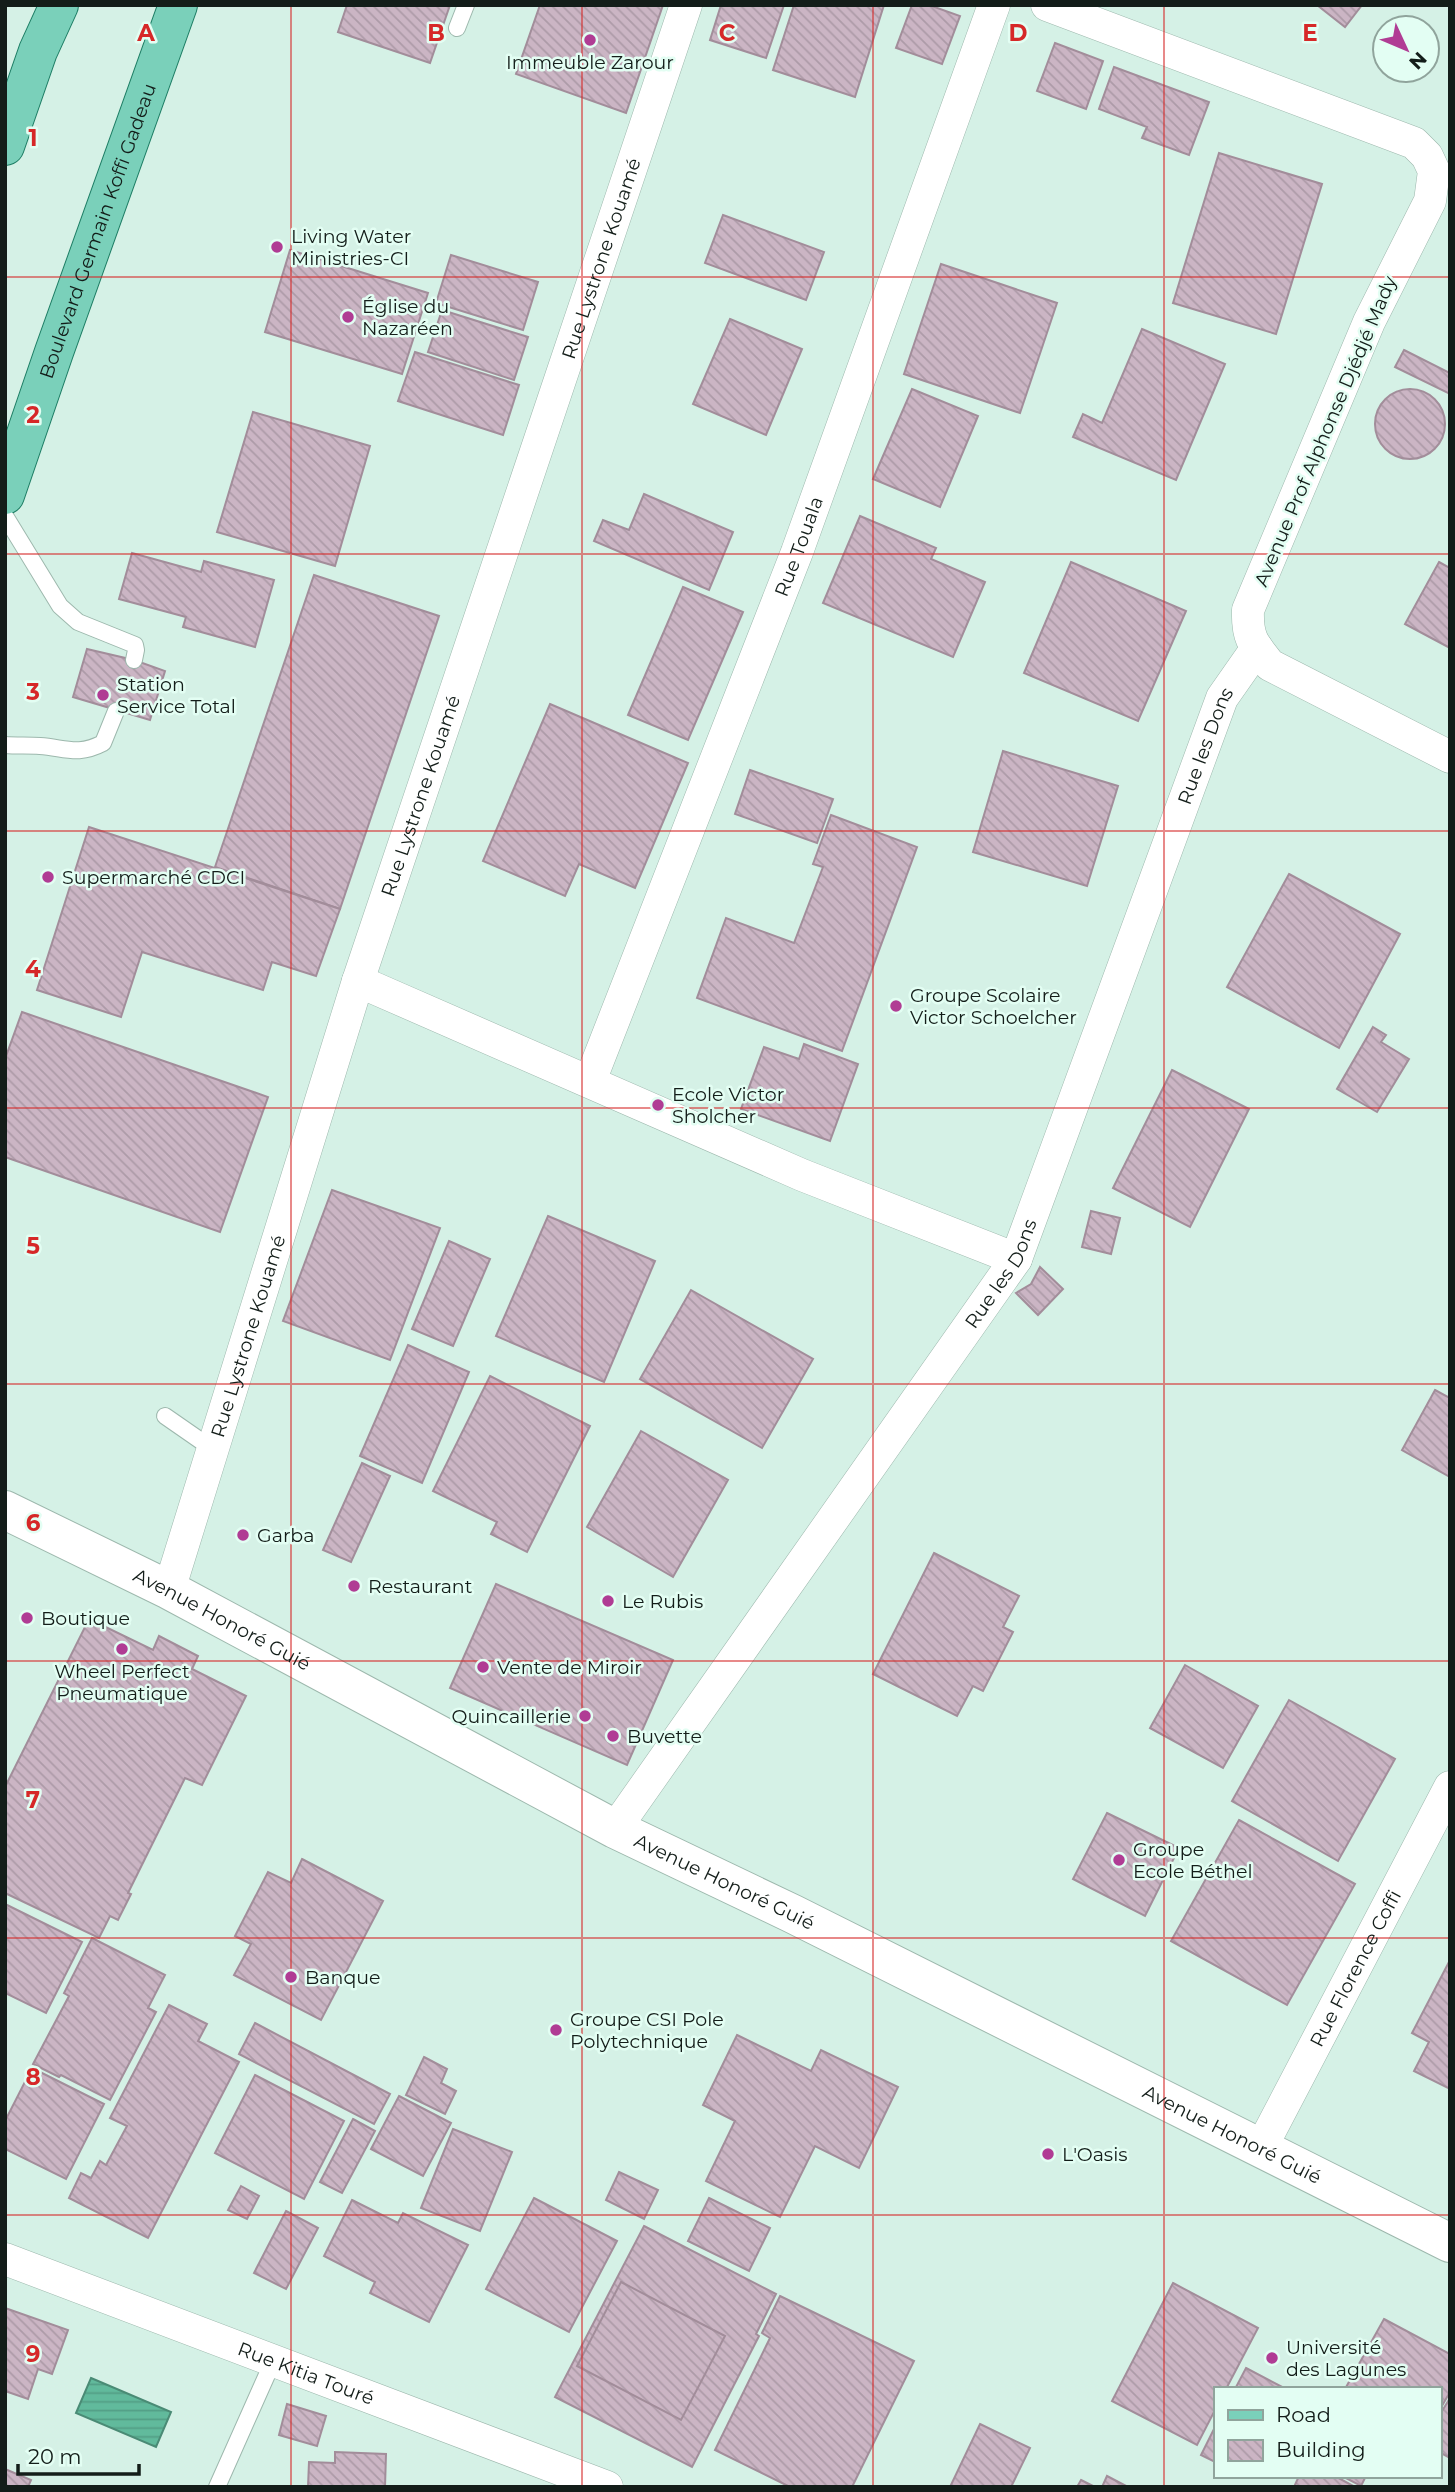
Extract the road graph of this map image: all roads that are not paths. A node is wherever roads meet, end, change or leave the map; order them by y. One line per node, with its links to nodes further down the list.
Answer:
1 (59, 5): 8 (main road)
2 (178, 5): 10 (main road, Boulevard Germain Koffi Gadeau)
3 (466, 5): 7 (lane)
4 (686, 5): 17 (street, Rue Lystrone Kouamé)
5 (994, 5): 18 (street, Rue Touala)
6 (1047, 5): 9 (street, Avenue Prof Alphonse Djédjé Mady)
7 (457, 28)
8 (5, 146)
9 (1442, 160): 12 (street, Avenue Prof Alphonse Djédjé Mady)
10 (5, 495)
11 (5, 516): 13 (lane)
12 (1256, 648): 16 (street); 19 (street, Rue les Dons)
13 (134, 660)
14 (116, 711): 15 (lane)
15 (5, 746)
16 (1450, 757)
17 (358, 981): 18 (street); 21 (street, Rue Lystrone Kouamé)
18 (590, 1081): 19 (street)
19 (1016, 1259): 25 (street, Rue les Dons)
20 (164, 1416): 21 (lane)
21 (214, 1450): 23 (street, Rue Lystrone Kouamé)
22 (5, 1510): 23 (street, Avenue Honoré Guié)
23 (169, 1590): 25 (street, Avenue Honoré Guié)
24 (1450, 1787): 26 (street, Rue Florence Coffi)
25 (615, 1829): 26 (street, Avenue Honoré Guié)
26 (1261, 2148): 27 (street, Avenue Honoré Guié)
27 (1450, 2243)
28 (5, 2259): 29 (street, Rue Kitia Touré)
29 (274, 2359): 30 (lane); 31 (street, Rue Kitia Touré)
30 (216, 2487)
31 (607, 2487)

